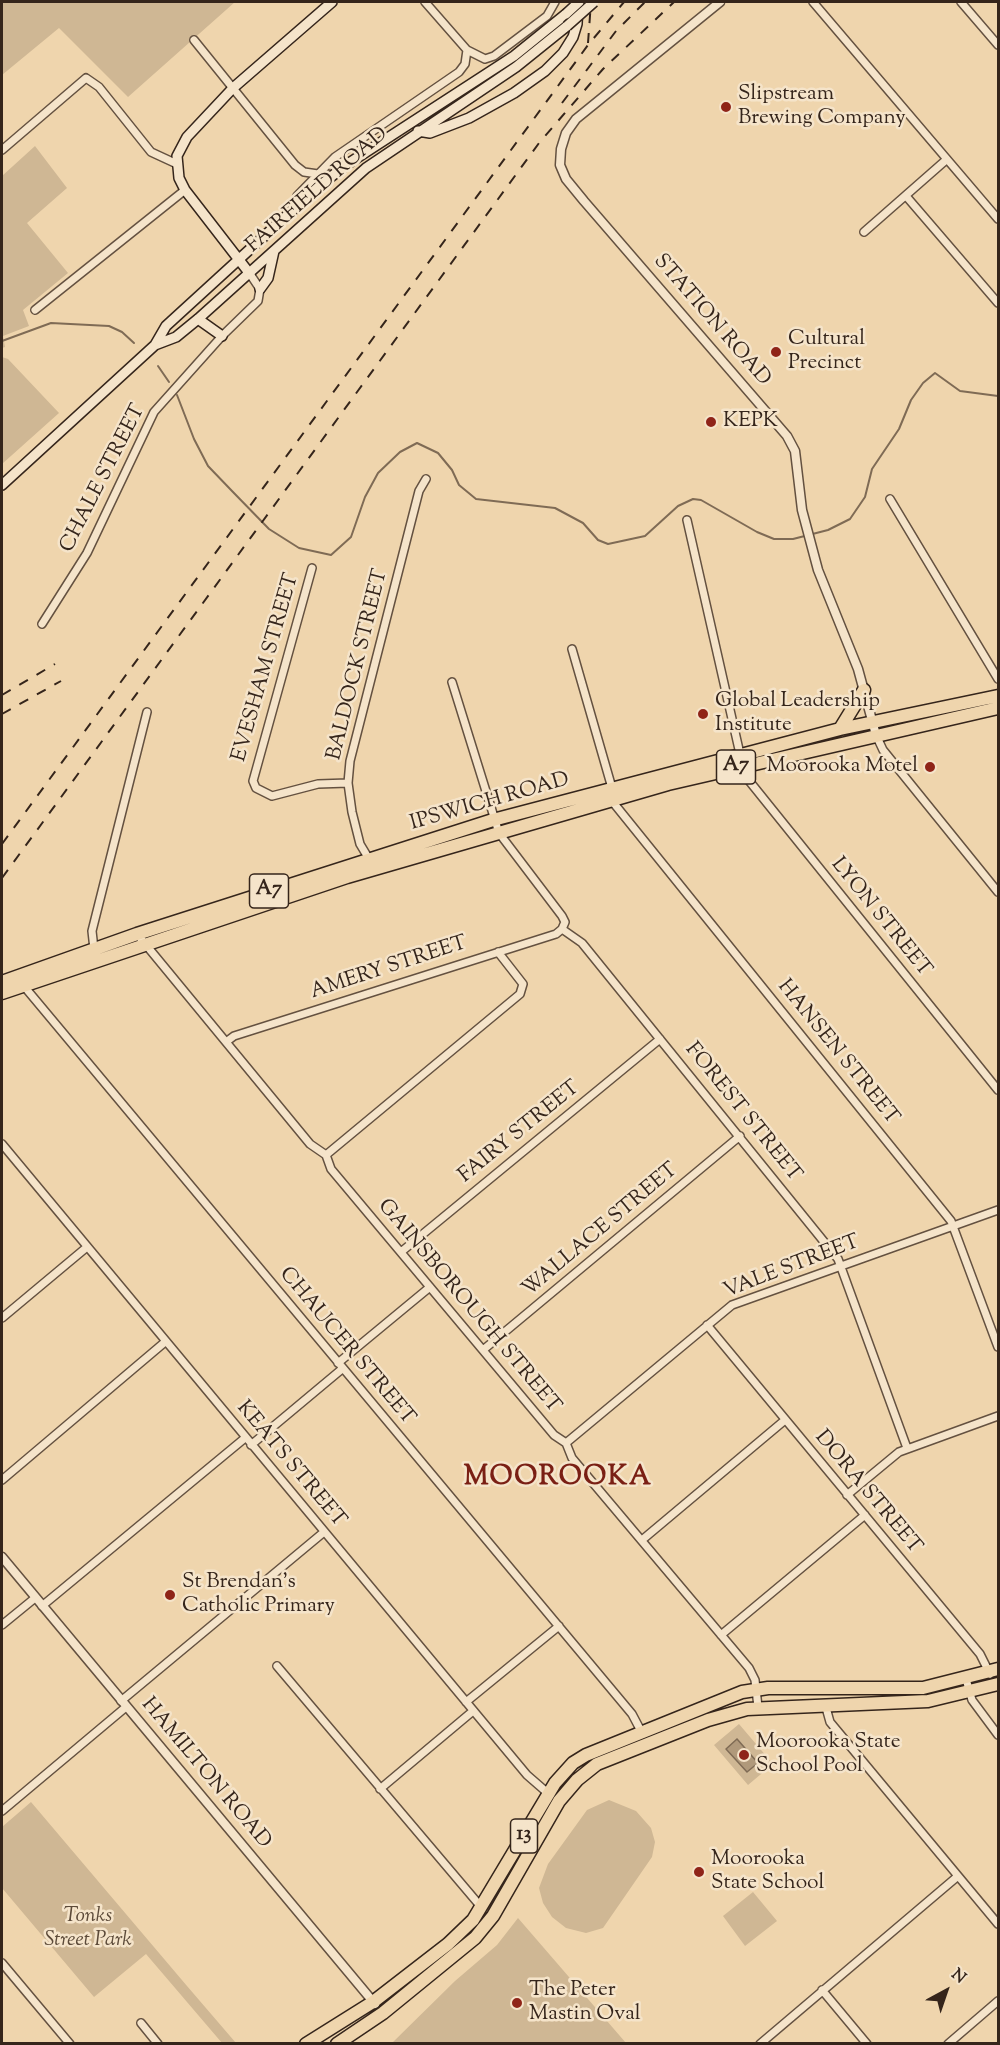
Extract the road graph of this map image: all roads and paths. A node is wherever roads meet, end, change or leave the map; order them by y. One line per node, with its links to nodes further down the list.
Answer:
1 (332, 2): 12 (main road)
2 (425, 2): 11 (street)
3 (555, 2): 11 (street)
4 (579, 2): 13 (main road); 20 (main road, FAIRFIELD ROAD, bridge)
5 (594, 2): 13 (main road, FAIRFIELD ROAD, bridge)
6 (720, 2): 41 (street, STATION ROAD)
7 (813, 2): 15 (street)
8 (961, 2): 10 (street)
9 (194, 40): 12 (street)
10 (999, 45)
11 (466, 50): 17 (street, FAIRFIELD ROAD)
12 (233, 88): 16 (main road); 17 (street)
13 (418, 131): 23 (main road, FAIRFIELD ROAD)
14 (2, 150): 16 (street)
15 (946, 160): 19 (street); 21 (street)
16 (177, 164): 18 (main road)
17 (318, 174): 20 (street, FAIRFIELD ROAD)
18 (184, 190): 24 (main road); 28 (street)
19 (906, 196): 22 (street); 27 (street)
20 (293, 210): 24 (main road, FAIRFIELD ROAD)
21 (999, 219)
22 (864, 232)
23 (274, 251): 25 (main road, FAIRFIELD ROAD); 26 (main road)
24 (239, 260): 25 (main road); 31 (main road, FAIRFIELD ROAD)
25 (250, 274): 26 (street); 29 (main road, FAIRFIELD ROAD)
26 (260, 289): 30 (street, CHALE STREET)
27 (999, 303)
28 (35, 310)
29 (198, 319): 30 (main road); 31 (main road, FAIRFIELD ROAD)
30 (222, 336): 37 (street, CHALE STREET)
31 (155, 345): 33 (main road, FAIRFIELD ROAD)
32 (426, 479): 49 (street, BALDOCK STREET)
33 (2, 485)
34 (890, 499): 39 (street)
35 (687, 520): 48 (street)
36 (312, 568): 49 (street, EVESHAM STREET)
37 (42, 624)
38 (572, 648): 50 (street)
39 (999, 679)
40 (452, 682): 51 (street)
41 (864, 690): 45 (street, STATION ROAD); 46 (highway)
42 (999, 696): 45 (highway, IPSWICH ROAD / A7)
43 (997, 711): 47 (highway, IPSWICH ROAD / A7)
44 (147, 712): 58 (street)
45 (873, 722): 46 (highway, IPSWICH ROAD / A7); 47 (street, STATION ROAD)
46 (840, 729): 48 (highway, IPSWICH ROAD / A7)
47 (876, 735): 48 (highway, IPSWICH ROAD / A7); 54 (street)
48 (739, 760): 50 (highway, IPSWICH ROAD / A7); 65 (street, LYON STREET)
49 (348, 783): 53 (street, BALDOCK STREET)
50 (612, 794): 51 (highway, IPSWICH ROAD / A7); 52 (highway, IPSWICH ROAD / A7); 70 (street, HANSEN STREET)
51 (493, 820): 52 (street); 53 (highway, IPSWICH ROAD / A7)
52 (499, 833): 55 (street); 57 (highway, IPSWICH ROAD / A7)
53 (369, 859): 56 (highway, IPSWICH ROAD / A7)
54 (999, 892)
55 (562, 929): 59 (street, AMERY STREET); 63 (street, FOREST STREET)
56 (137, 934): 57 (street, GAINSBOROUGH STREET); 58 (highway, IPSWICH ROAD / A7)
57 (144, 945): 61 (highway, IPSWICH ROAD / A7); 64 (street, GAINSBOROUGH STREET)
58 (94, 949): 60 (highway, IPSWICH ROAD / A7)
59 (498, 952): 64 (street, AMERY STREET); 68 (street)
60 (2, 982)
61 (23, 986): 62 (highway, IPSWICH ROAD / A7); 80 (street, CHAUCER STREET)
62 (2, 993)
63 (660, 1039): 66 (street, FOREST STREET); 72 (street, FAIRY STREET)
64 (226, 1042): 68 (street, GAINSBOROUGH STREET)
65 (999, 1090)
66 (740, 1136): 73 (street, FOREST STREET); 79 (street, WALLACE STREET)
67 (2, 1145): 71 (street, KEATS STREET)
68 (326, 1155): 72 (street, GAINSBOROUGH STREET)
69 (999, 1210): 70 (street, VALE STREET)
70 (954, 1226): 73 (street, VALE STREET); 78 (street, HANSEN STREET)
71 (87, 1247): 75 (street); 77 (street, KEATS STREET)
72 (401, 1252): 74 (street, GAINSBOROUGH STREET)
73 (842, 1267): 76 (street, VALE STREET); 86 (street, FOREST STREET)
74 (430, 1287): 79 (street, GAINSBOROUGH STREET); 80 (street)
75 (2, 1318)
76 (706, 1325): 82 (street, DORA STREET); 84 (street, VALE STREET)
77 (165, 1342): 83 (street, KEATS STREET); 87 (street)
78 (999, 1347)
79 (483, 1350): 84 (street, GAINSBOROUGH STREET)
80 (340, 1366): 85 (street); 96 (street, CHAUCER STREET)
81 (999, 1416): 86 (street)
82 (785, 1420): 88 (street, DORA STREET); 91 (street)
83 (245, 1438): 85 (street, KEATS STREET); 94 (street)
84 (566, 1443): 91 (street, GAINSBOROUGH STREET)
85 (251, 1445): 90 (street, KEATS STREET)
86 (907, 1448): 88 (street)
87 (2, 1480)
88 (847, 1495): 89 (street, DORA STREET)
89 (864, 1515): 97 (street); 99 (street, DORA STREET)
90 (324, 1532): 104 (street, KEATS STREET); 105 (street)
91 (642, 1540): 97 (street, GAINSBOROUGH STREET)
92 (2, 1557): 93 (street, HAMILTON ROAD)
93 (35, 1598): 94 (street, HAMILTON ROAD); 95 (street)
94 (42, 1606): 105 (street, HAMILTON ROAD)
95 (2, 1625)
96 (558, 1626): 104 (street); 109 (street, CHAUCER STREET)
97 (721, 1635): 102 (street, GAINSBOROUGH STREET)
98 (277, 1666): 111 (street)
99 (994, 1671): 100 (highway, 13); 101 (street, DORA STREET)
100 (966, 1679): 102 (highway, 13); 103 (street)
101 (996, 1685): 103 (highway, 13)
102 (757, 1690): 107 (street, GAINSBOROUGH STREET); 109 (highway, 13)
103 (969, 1693): 106 (highway, 13); 110 (street)
104 (466, 1702): 108 (street, KEATS STREET)
105 (124, 1704): 114 (street); 121 (street, HAMILTON ROAD)
106 (825, 1704): 107 (highway, 13); 115 (street)
107 (758, 1707): 113 (highway, 13)
108 (473, 1711): 111 (street); 112 (street, KEATS STREET)
109 (641, 1731): 112 (highway, 13)
110 (999, 1735)
111 (380, 1789): 116 (street)
112 (548, 1793): 113 (street, KEATS STREET); 116 (highway, 13)
113 (559, 1801): 122 (highway, 13)
114 (2, 1811)
115 (958, 1876): 117 (street); 119 (street)
116 (482, 1908): 121 (highway, 13)
117 (999, 1923)
118 (2, 1963): 125 (street)
119 (822, 1990): 129 (street); 130 (street)
120 (999, 2001): 131 (street)
121 (373, 2002): 122 (street, HAMILTON ROAD); 124 (highway, 13)
122 (382, 2013): 128 (highway, 13)
123 (141, 2023): 126 (street)
124 (321, 2040): 127 (highway, 13)
125 (70, 2043)
126 (158, 2043)
127 (306, 2043)
128 (337, 2043)
129 (760, 2043)
130 (867, 2043)
131 (948, 2043)

